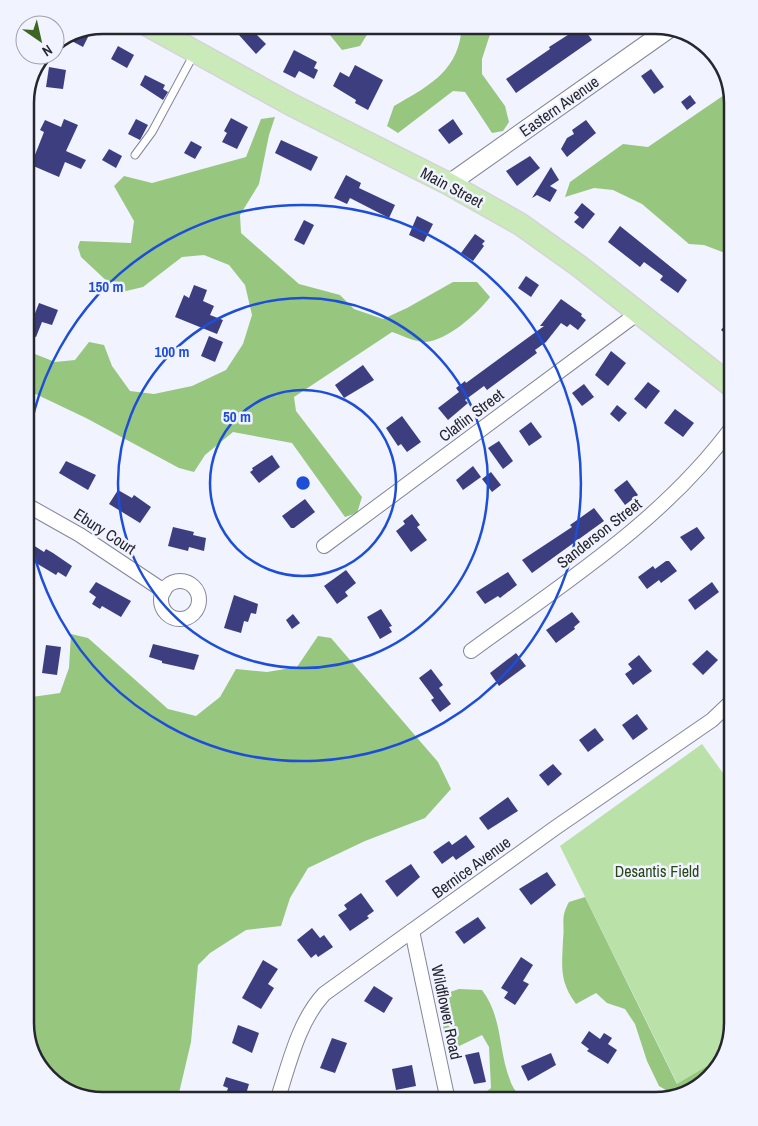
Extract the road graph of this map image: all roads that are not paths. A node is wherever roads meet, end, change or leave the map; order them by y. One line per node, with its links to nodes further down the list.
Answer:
1 (163, 34): 3 (main road, Main Street)
2 (661, 34): 5 (street, Eastern Avenue)
3 (196, 52): 4 (lane); 5 (main road, Main Street)
4 (135, 155)
5 (448, 184): 6 (main road, Main Street)
6 (638, 313): 7 (main road, Main Street); 10 (street, Claflin Street)
7 (724, 380)
8 (724, 437): 12 (street, Sanderson Street)
9 (34, 509): 11 (street, Ebury Court)
10 (324, 546)
11 (164, 591)
12 (471, 651)
13 (724, 709): 14 (street, Bernice Avenue)
14 (412, 931): 15 (street, Bernice Avenue); 16 (street, Wildflower Road)
15 (280, 1092)
16 (446, 1092)

